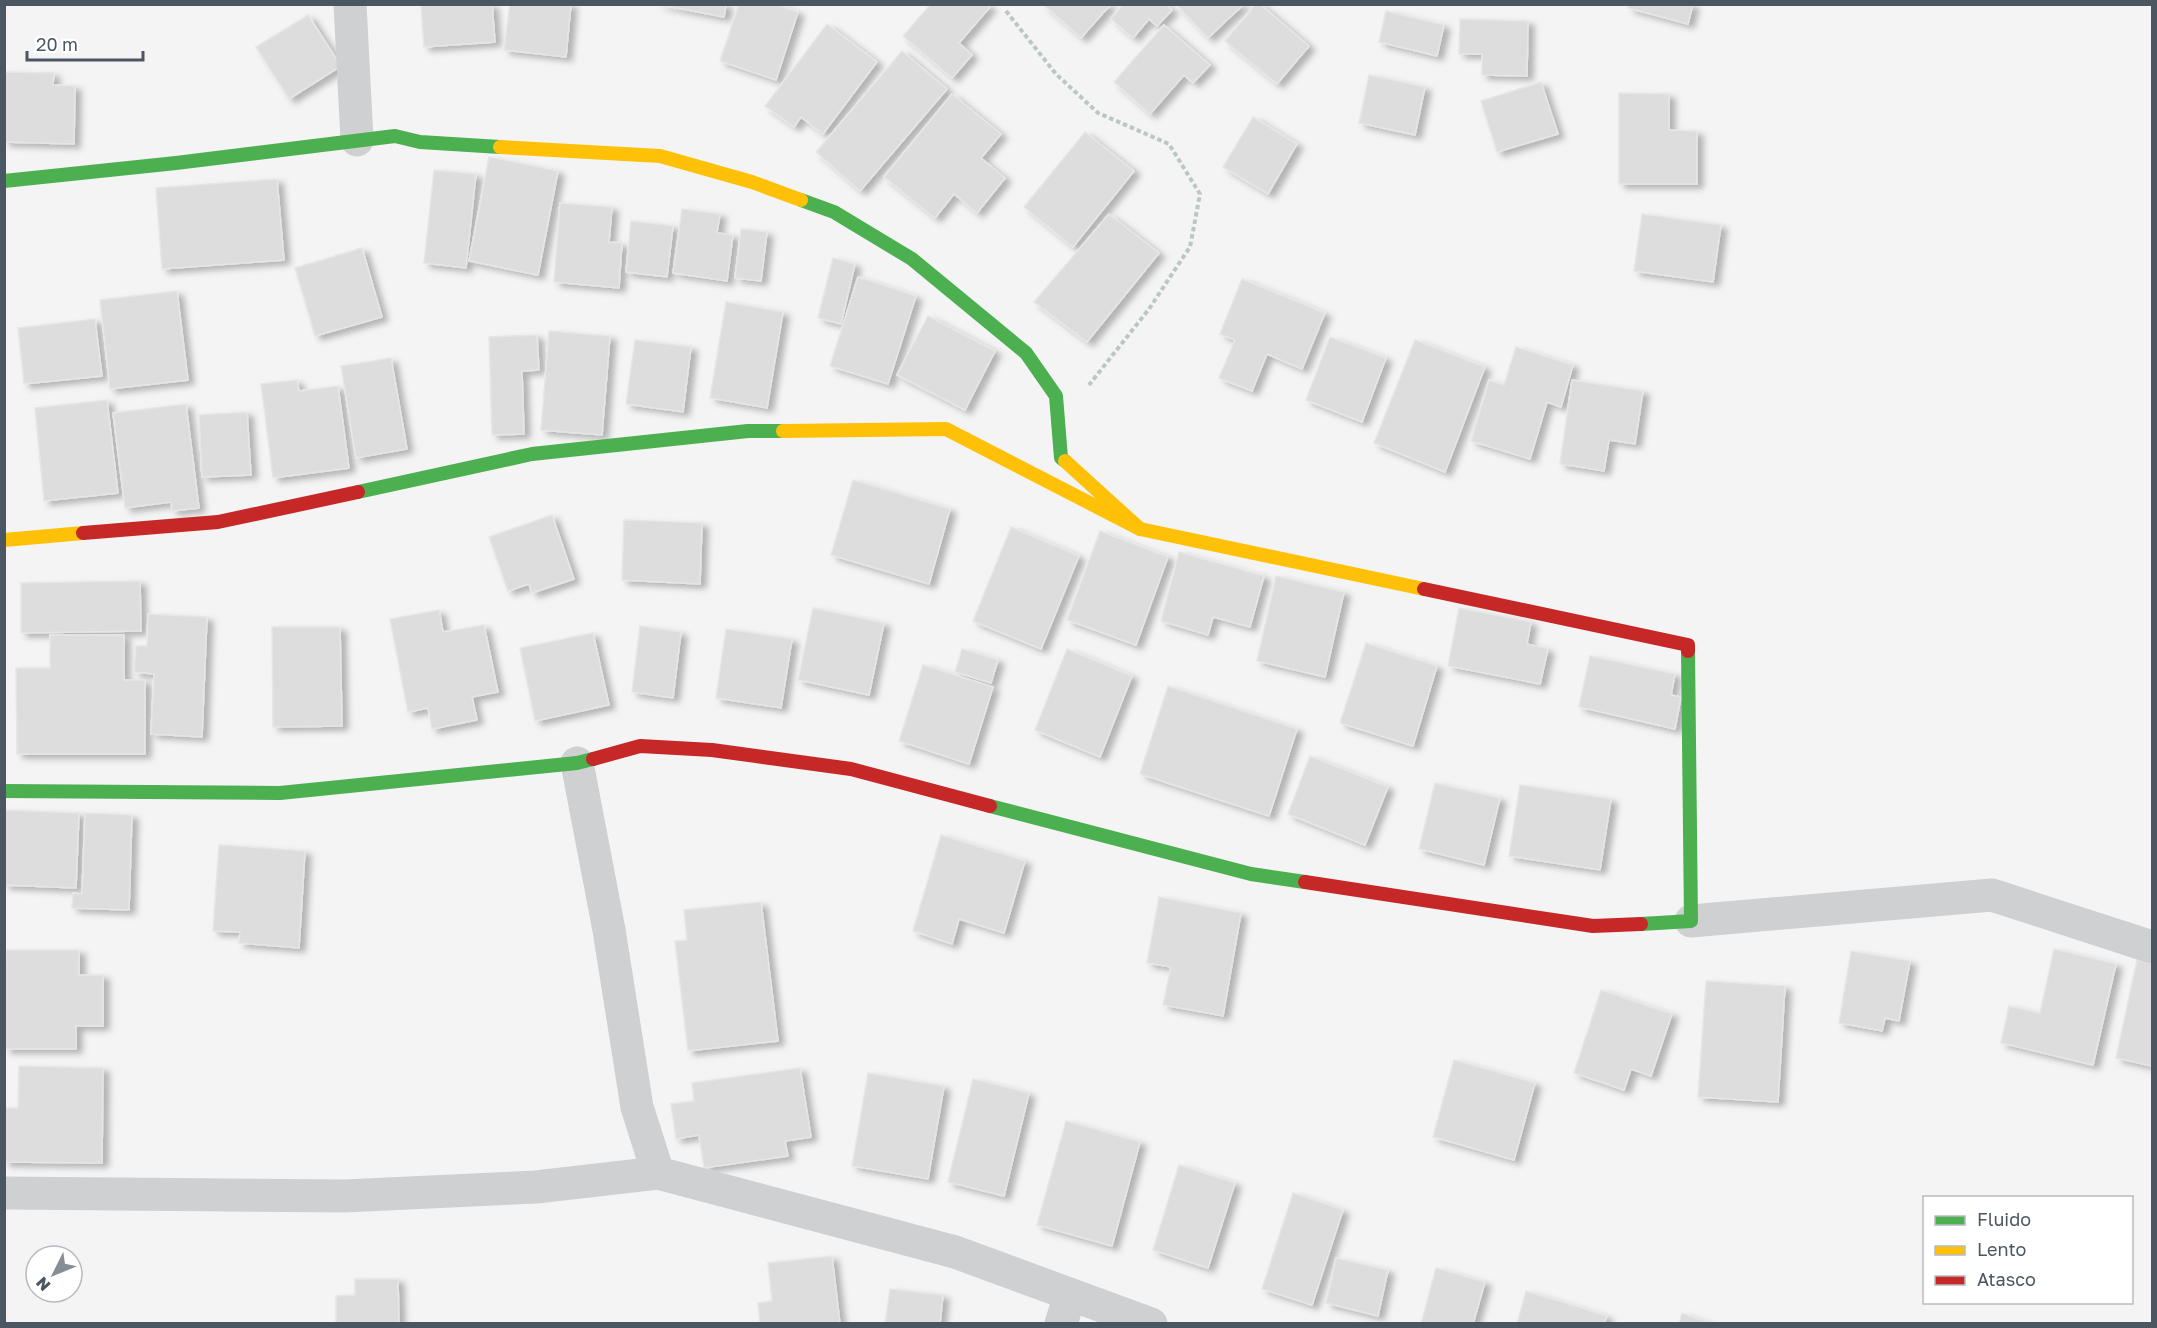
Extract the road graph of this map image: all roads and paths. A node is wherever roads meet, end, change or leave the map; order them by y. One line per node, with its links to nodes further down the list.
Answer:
1 (350, 4): 3 (street)
2 (1006, 12): 5 (path)
3 (357, 140): 4 (street); 5 (street)
4 (4, 181)
5 (1059, 423): 6 (street)
6 (1140, 530): 7 (street); 10 (street)
7 (4, 540)
8 (576, 763): 9 (street); 10 (street); 12 (street)
9 (4, 791)
10 (1691, 921): 11 (street)
11 (2152, 947)
12 (658, 1173): 13 (street); 14 (street)
13 (4, 1193)
14 (1065, 1309): 15 (street)
15 (1150, 1323)

